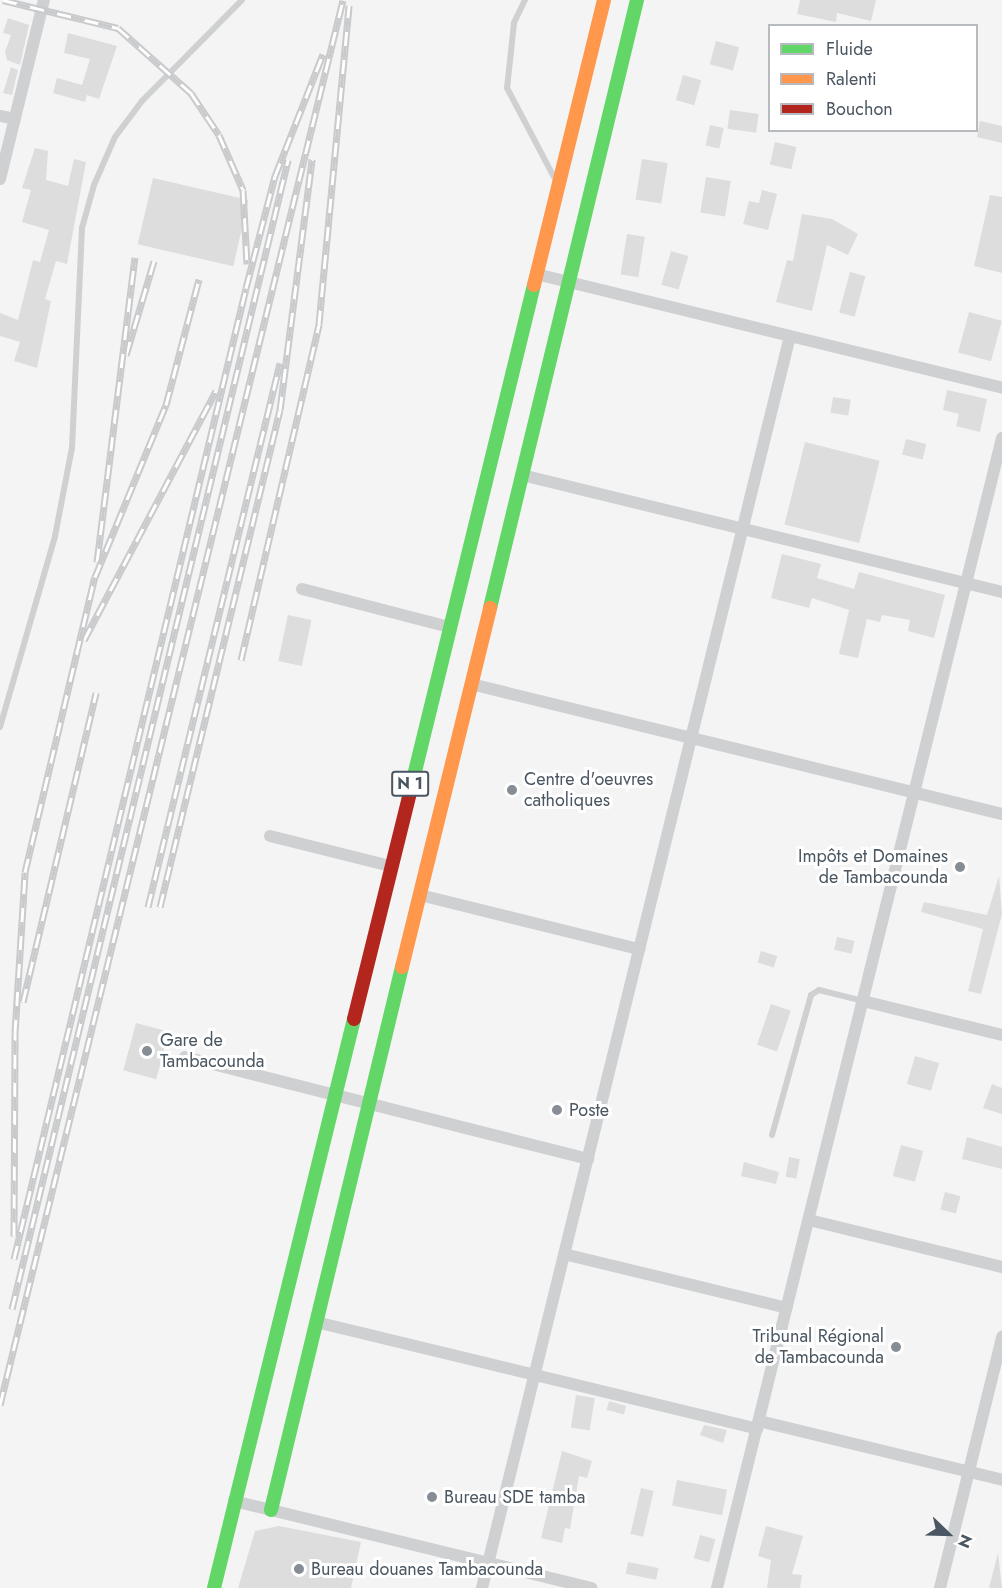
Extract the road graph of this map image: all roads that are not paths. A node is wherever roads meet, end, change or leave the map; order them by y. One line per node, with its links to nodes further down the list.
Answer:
1 (44, 0): 7 (street)
2 (242, 0): 22 (lane)
3 (525, 0): 9 (lane)
4 (604, 0): 9 (main road, N 1)
5 (637, 0): 11 (main road)
6 (0, 116): 7 (street)
7 (15, 119): 8 (street)
8 (0, 179)
9 (558, 185): 10 (main road, N 1)
10 (536, 274): 11 (street); 20 (main road, N 1)
11 (569, 282): 12 (street); 15 (main road)
12 (790, 336): 13 (street); 16 (street)
13 (1002, 388)
14 (1002, 438): 17 (street)
15 (522, 475): 16 (street); 21 (main road)
16 (743, 529): 17 (street); 23 (street)
17 (966, 584): 19 (street); 24 (street)
18 (302, 589): 20 (street)
19 (1002, 592)
20 (449, 627): 27 (main road, N 1)
21 (471, 684): 23 (street); 28 (main road)
22 (0, 726)
23 (691, 738): 24 (street); 29 (street)
24 (914, 793): 25 (street); 30 (street)
25 (1002, 814)
26 (270, 836): 27 (street)
27 (390, 866): 33 (main road, N 1)
28 (420, 895): 29 (street); 34 (main road)
29 (639, 948): 36 (street)
30 (863, 1001): 31 (street); 35 (lane); 37 (street)
31 (1002, 1035)
32 (185, 1057): 33 (street)
33 (333, 1097): 34 (street); 47 (main road, N 1)
34 (369, 1105): 36 (street); 41 (main road)
35 (772, 1135)
36 (588, 1159): 38 (street)
37 (809, 1220): 39 (street); 40 (street)
38 (564, 1254): 40 (street); 43 (street)
39 (1002, 1267)
40 (787, 1308): 44 (street)
41 (316, 1322): 43 (street); 48 (main road)
42 (1002, 1337): 45 (street)
43 (535, 1375): 44 (street); 49 (street)
44 (758, 1425): 45 (street); 53 (street)
45 (969, 1472): 46 (street); 54 (street)
46 (1002, 1480)
47 (234, 1501): 48 (street); 50 (main road, N 1)
48 (271, 1510): 49 (street)
49 (488, 1563): 51 (street); 52 (street)
50 (212, 1588)
51 (482, 1588)
52 (592, 1588)
53 (717, 1588)
54 (940, 1588)

